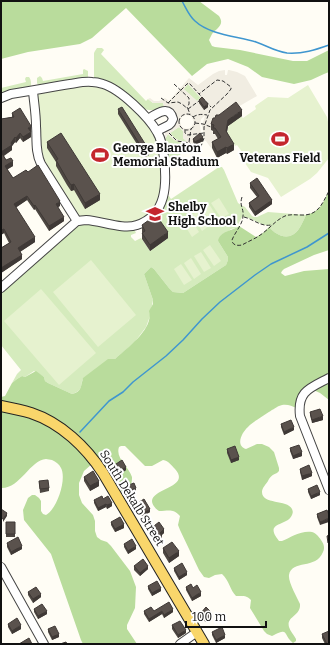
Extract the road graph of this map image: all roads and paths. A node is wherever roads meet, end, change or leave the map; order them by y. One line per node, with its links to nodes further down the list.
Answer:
1 (174, 84): 2 (path)
2 (181, 90): 4 (path); 8 (path); 10 (path)
3 (33, 91): 5 (street); 14 (street); 27 (street)
4 (199, 94): 7 (path); 9 (path)
5 (1, 98)
6 (160, 98): 8 (path)
7 (203, 98): 9 (path); 10 (path)
8 (168, 103): 10 (path)
9 (212, 107): 12 (path)
10 (187, 109): 11 (path)
11 (190, 114): 13 (path); 20 (path)
12 (208, 115): 13 (path); 16 (path)
13 (193, 117): 15 (path)
14 (148, 119): 18 (street); 18 (street)
15 (195, 123): 16 (path); 19 (path)
16 (205, 125): 17 (path); 21 (path)
17 (212, 127)
18 (161, 129): 23 (path); 27 (street)
19 (191, 129): 20 (path); 22 (path)
20 (185, 130): 22 (path)
21 (204, 133): 22 (path); 23 (path)
22 (190, 135): 23 (path)
23 (189, 142)
24 (329, 191): 28 (path)
25 (242, 197): 26 (path)
26 (243, 217): 28 (path); 28 (path)
27 (77, 221): 29 (street)
28 (271, 225)
29 (1, 288)
30 (329, 378): 32 (street)
31 (1, 406): 34 (main road, South Dekalb Street)
32 (329, 490)
33 (1, 567): 35 (street)
34 (197, 632): 36 (street); 37 (main road, South Dekalb Street)
35 (44, 644)
36 (180, 644)
37 (204, 644)

